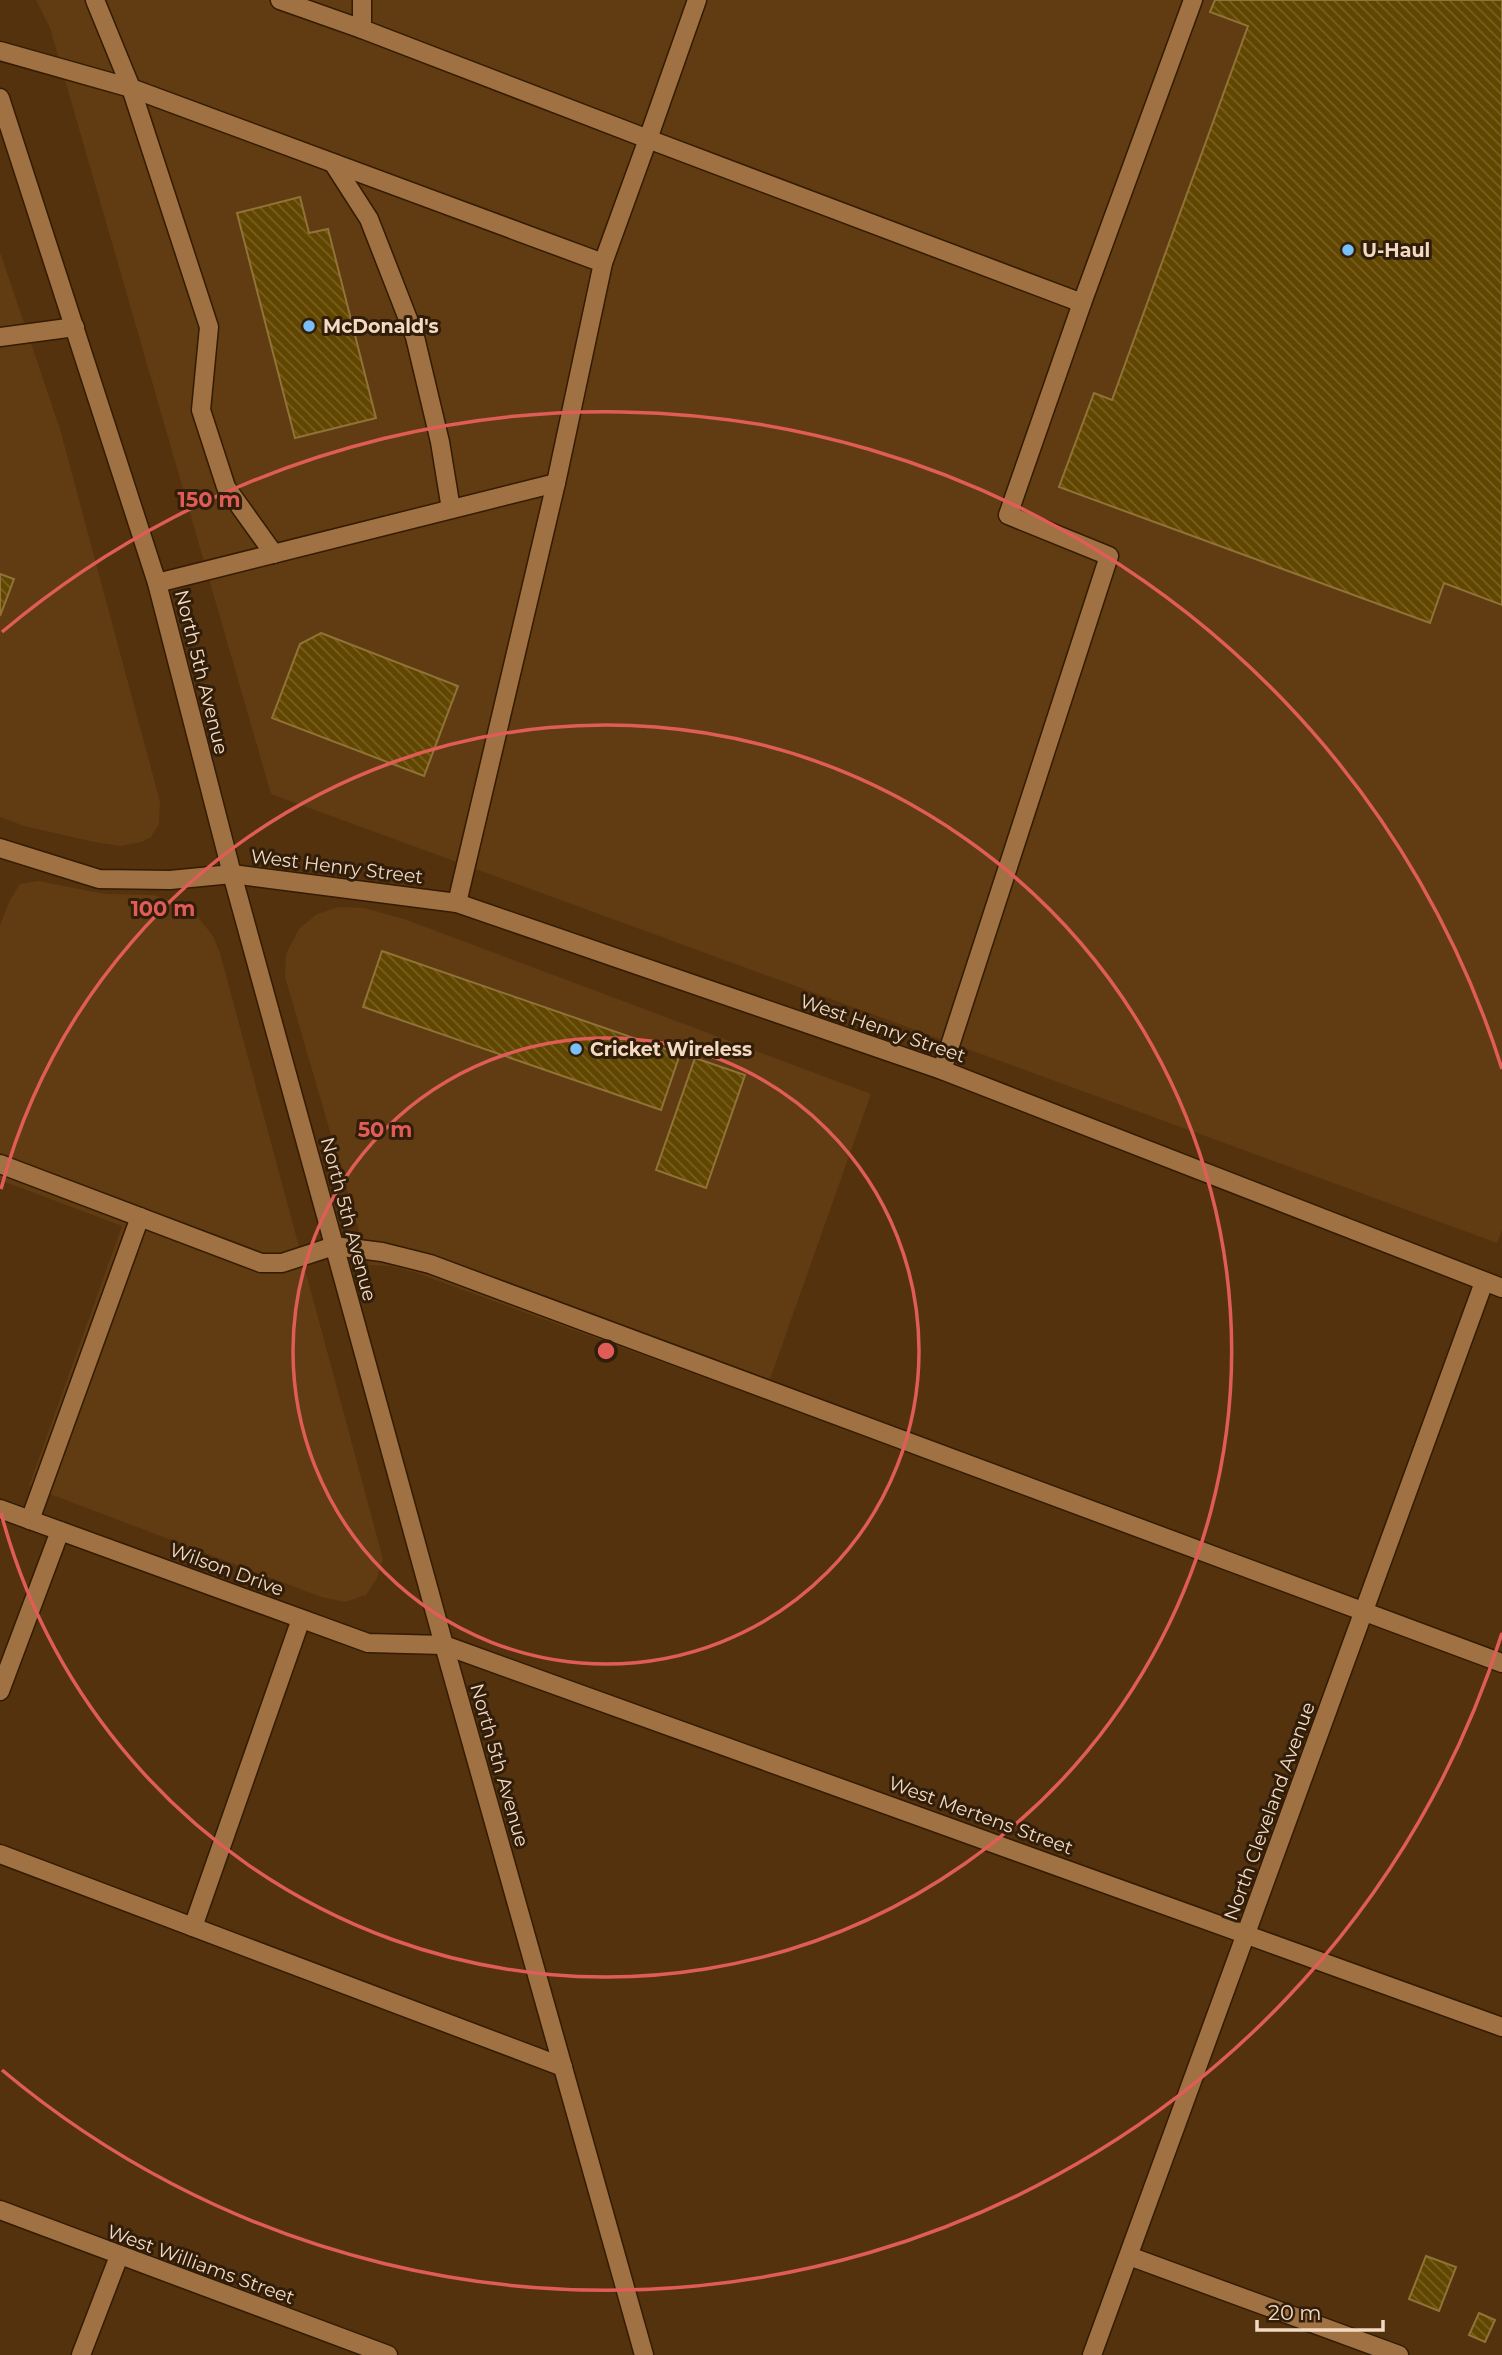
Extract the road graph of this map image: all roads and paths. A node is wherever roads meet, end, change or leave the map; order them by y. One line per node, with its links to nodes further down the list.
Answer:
1 (95, 0): 8 (street)
2 (280, 0): 6 (street)
3 (362, 0): 6 (street)
4 (697, 0): 10 (street)
5 (1193, 0): 13 (street)
6 (362, 29): 10 (street)
7 (0, 51): 8 (street)
8 (131, 88): 11 (street); 18 (street)
9 (0, 98): 14 (street, North 5th Avenue)
10 (648, 139): 12 (street); 13 (street)
11 (333, 163): 12 (street); 17 (street)
12 (603, 263): 16 (street)
13 (1082, 303): 23 (street)
14 (75, 327): 15 (street); 19 (street, North 5th Avenue)
15 (0, 337)
16 (556, 483): 17 (street); 22 (street)
17 (451, 509): 18 (street)
18 (274, 554): 19 (street)
19 (157, 583): 21 (street, North 5th Avenue)
20 (1, 852): 21 (street, West Henry Street)
21 (232, 874): 22 (street, West Henry Street); 26 (street, North 5th Avenue)
22 (457, 903): 23 (street, West Henry Street)
23 (942, 1070): 27 (street, West Henry Street)
24 (0, 1164): 25 (street)
25 (140, 1217): 26 (street); 30 (street)
26 (334, 1246): 32 (street); 34 (street, North 5th Avenue)
27 (1484, 1282): 28 (street, West Henry Street); 32 (street, North Cleveland Avenue)
28 (1502, 1288)
29 (0, 1509): 30 (street, Wilson Drive)
30 (30, 1520): 31 (street, Wilson Drive)
31 (60, 1531): 33 (street, Wilson Drive); 36 (street)
32 (1364, 1612): 35 (street); 39 (street, North Cleveland Avenue)
33 (301, 1619): 34 (street, Wilson Drive); 38 (street)
34 (444, 1645): 39 (street, West Mertens Street); 41 (street, North 5th Avenue)
35 (1502, 1663)
36 (0, 1691)
37 (0, 1854): 38 (street)
38 (193, 1927): 41 (street)
39 (1247, 1934): 40 (street, West Mertens Street); 44 (street, North Cleveland Avenue)
40 (1502, 2027)
41 (563, 2067): 47 (street, North 5th Avenue)
42 (0, 2210): 43 (street, West Williams Street)
43 (119, 2256): 45 (street); 46 (street, West Williams Street)
44 (1129, 2256): 48 (street, North Cleveland Avenue); 49 (street)
45 (81, 2355)
46 (387, 2355)
47 (644, 2355)
48 (1092, 2355)
49 (1399, 2355)

